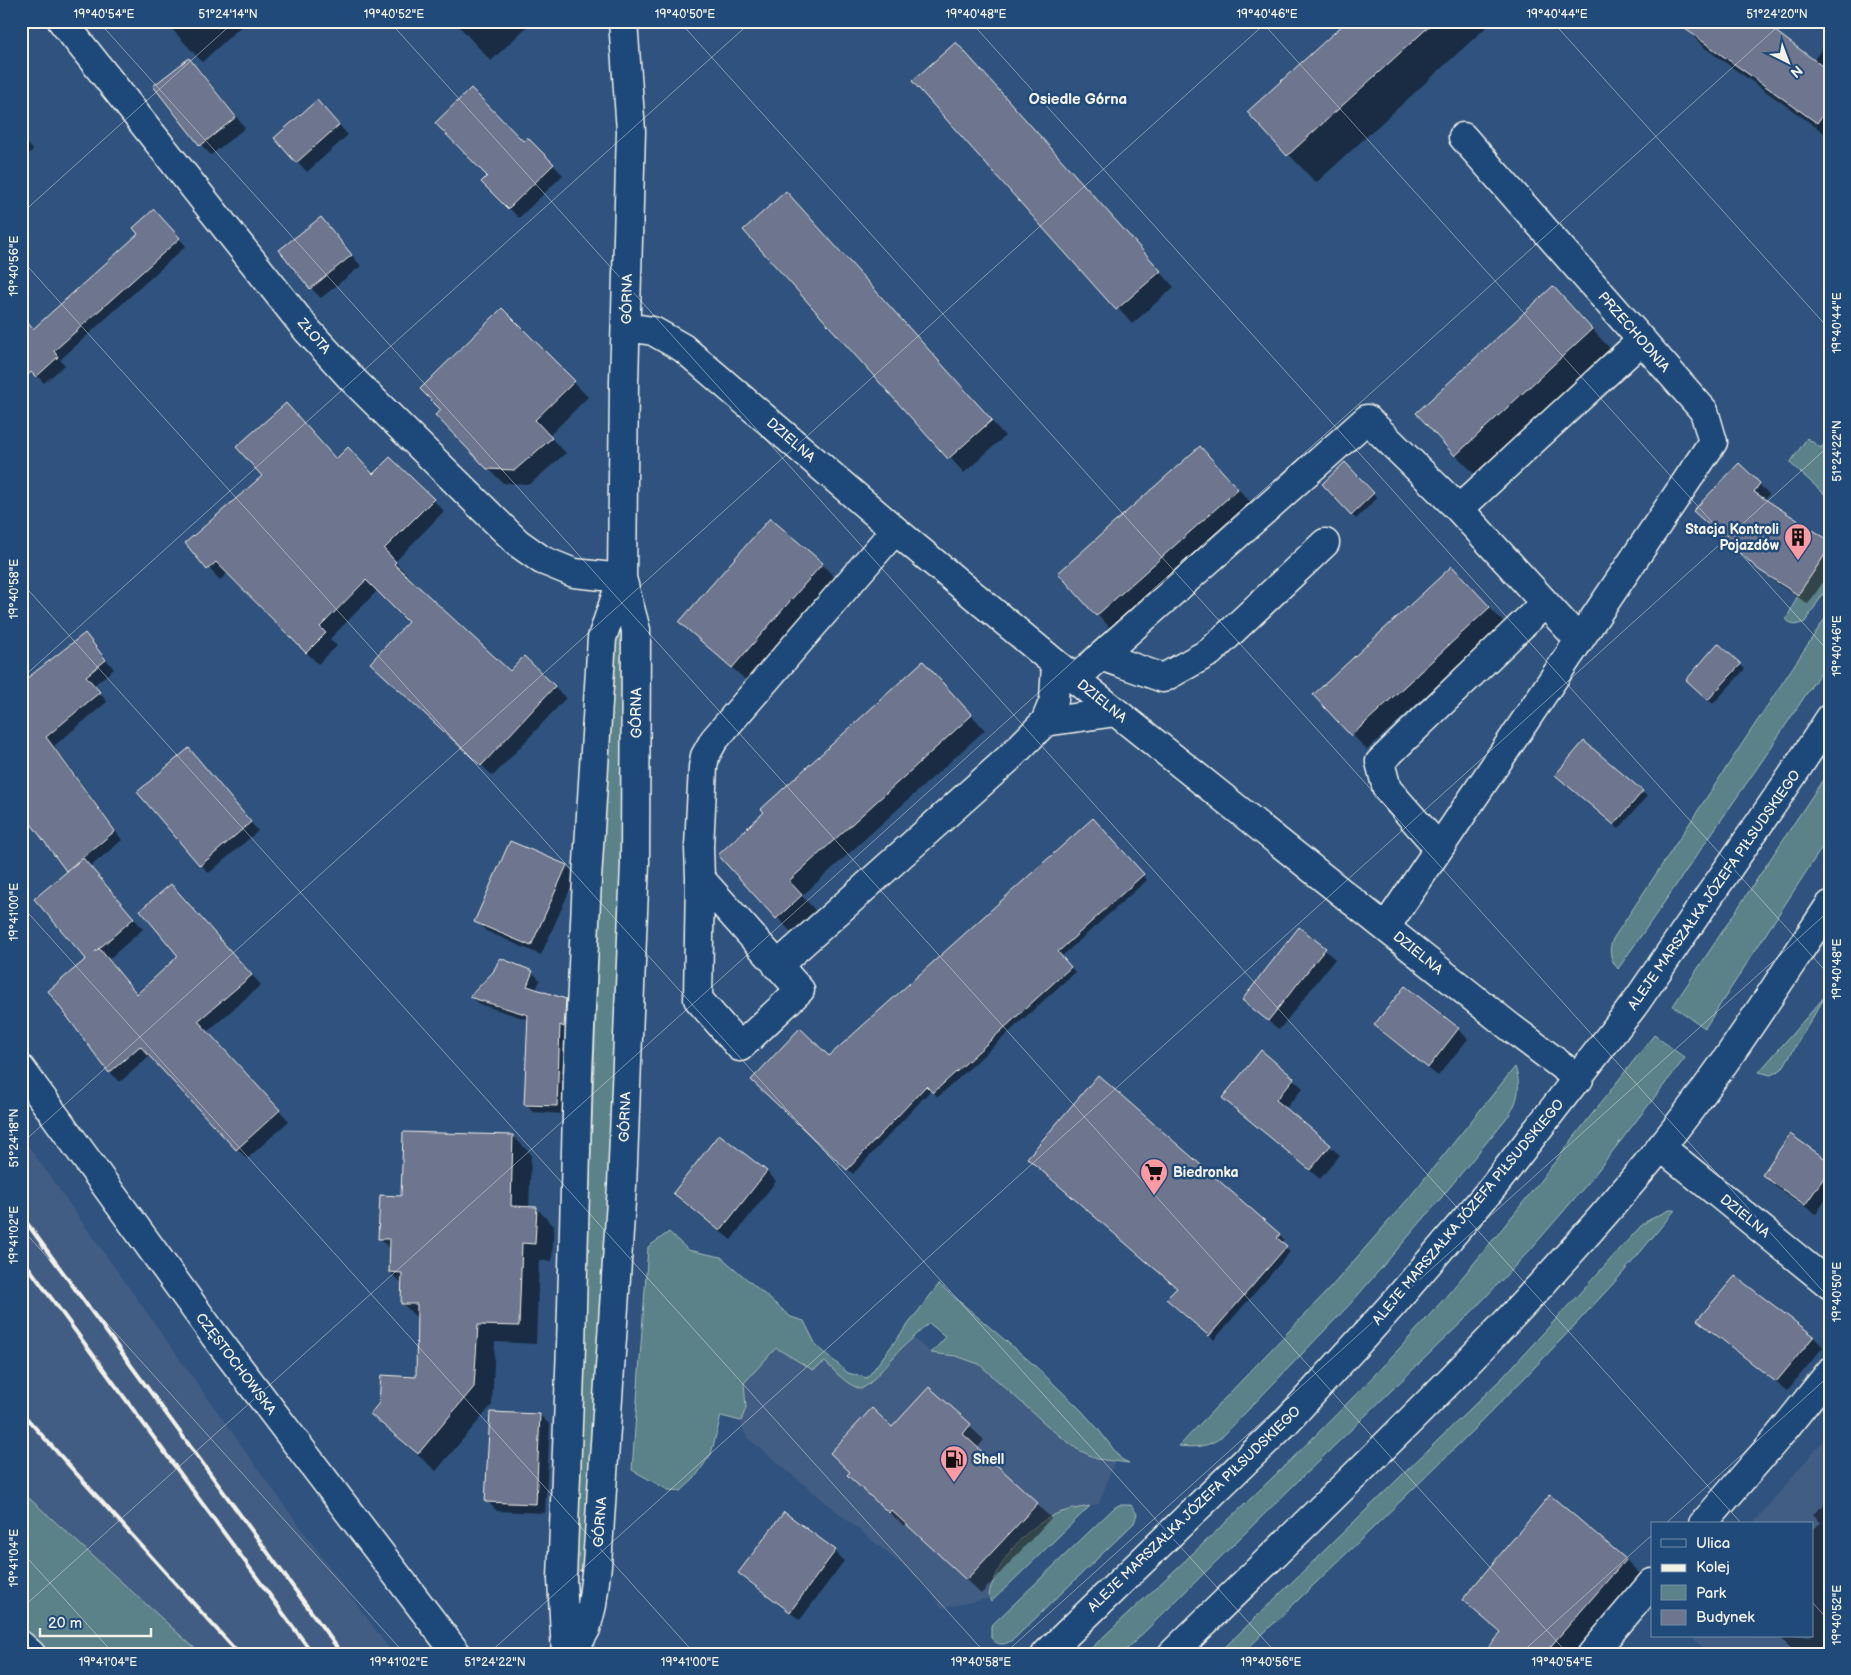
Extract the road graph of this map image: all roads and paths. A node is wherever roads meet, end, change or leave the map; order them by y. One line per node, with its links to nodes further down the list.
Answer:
1 (62, 21): 9 (street, ZŁOTA)
2 (623, 21): 4 (street, GÓRNA)
3 (1463, 137): 5 (street, PRZECHODNIA)
4 (626, 327): 7 (street, DZIELNA); 9 (street, GÓRNA)
5 (1642, 340): 6 (street); 11 (street, PRZECHODNIA)
6 (1459, 509): 10 (street); 12 (street)
7 (896, 530): 13 (street, DZIELNA); 18 (street)
8 (1325, 543): 12 (street)
9 (622, 578): 32 (street, GÓRNA); 33 (street, GÓRNA)
10 (1545, 603): 11 (street); 17 (street)
11 (1579, 640): 17 (street)
12 (1101, 656): 13 (street)
13 (1065, 671): 14 (street, DZIELNA); 16 (street)
14 (1116, 712): 16 (street); 20 (street, DZIELNA)
15 (1830, 718): 23 (street, ALEJE MARSZAŁKA JÓZEFA PIŁSUDSKIEGO)
16 (1045, 722): 21 (street)
17 (1440, 848): 20 (street)
18 (700, 878): 21 (street); 21 (street)
19 (1830, 905): 24 (street)
20 (1386, 927): 23 (street, DZIELNA)
21 (777, 966)
22 (21, 1069): 31 (street, CZĘSTOCHOWSKA)
23 (1579, 1079): 34 (street, ALEJE MARSZAŁKA JÓZEFA PIŁSUDSKIEGO)
24 (1661, 1147): 25 (street, DZIELNA); 35 (street)
25 (1830, 1285)
26 (1830, 1372): 27 (street)
27 (1705, 1522)
28 (1651, 1584): 36 (street)
29 (21, 1645): 30 (street)
30 (31, 1654)
31 (457, 1654)
32 (566, 1654)
33 (572, 1654)
34 (1046, 1654)
35 (1172, 1654)
36 (1592, 1654)

